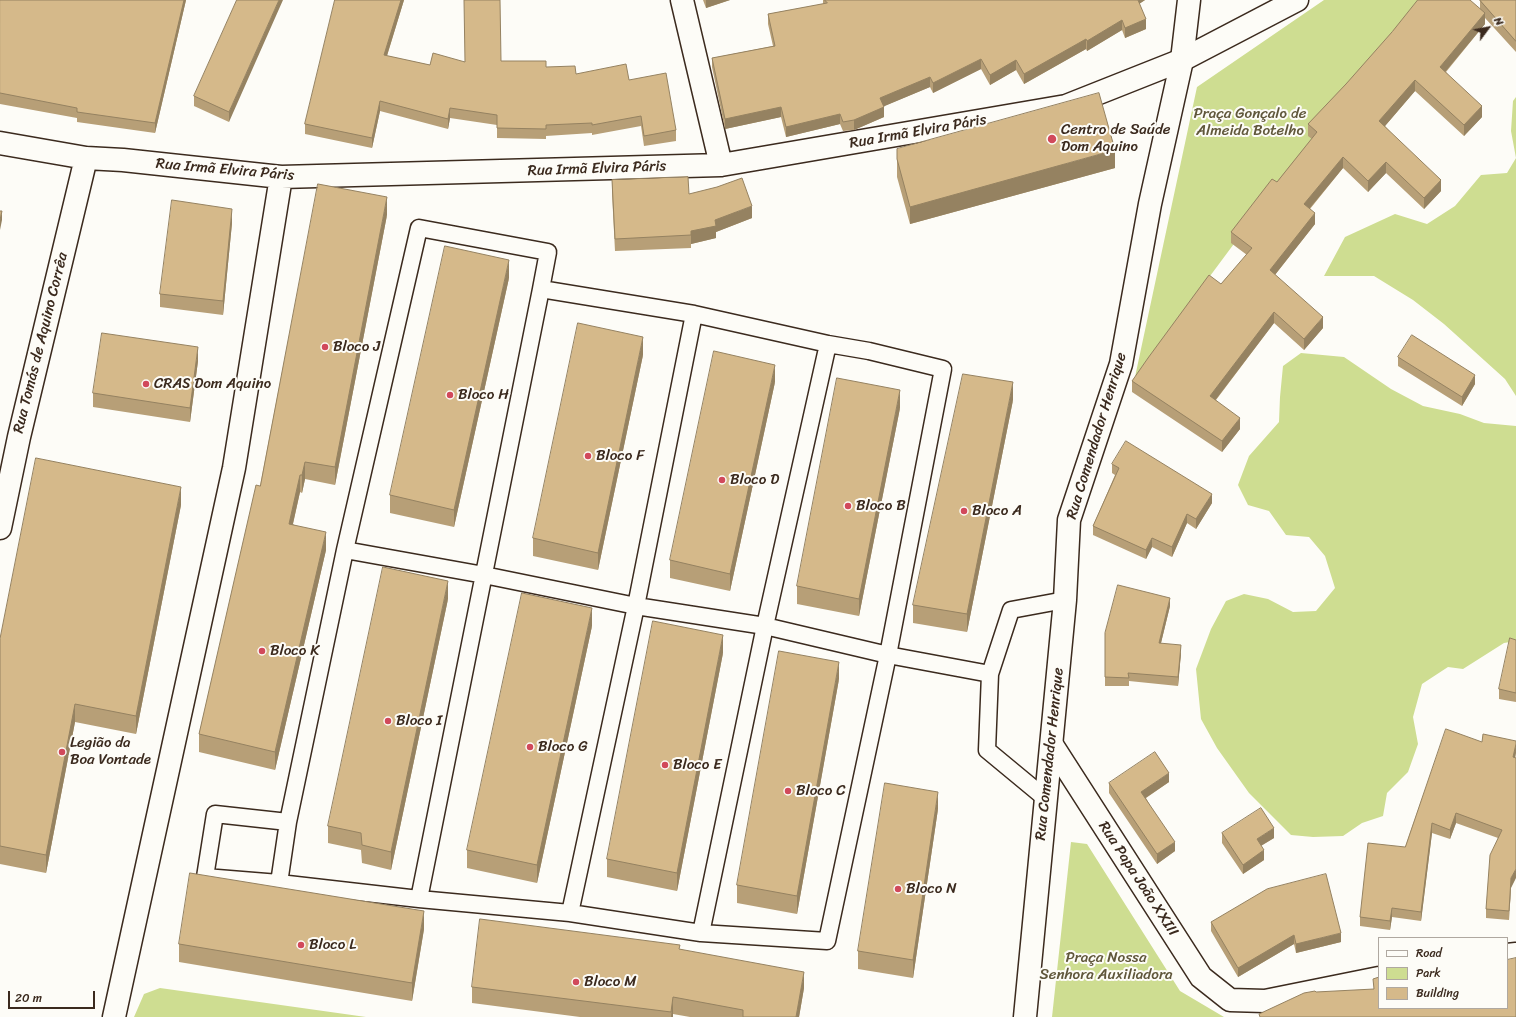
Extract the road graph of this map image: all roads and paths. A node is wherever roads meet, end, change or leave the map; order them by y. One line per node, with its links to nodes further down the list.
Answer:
1 (682, 0): 7 (street)
2 (1189, 0): 4 (street, Rua Comendador Henrique)
3 (1297, 0): 4 (street)
4 (1182, 60): 7 (street, Rua Irmã Elvira Páris); 15 (street, Rua Comendador Henrique)
5 (0, 143): 6 (street, Rua Irmã Elvira Páris)
6 (86, 158): 8 (street, Rua Irmã Elvira Páris); 12 (street, Rua Tomás de Aquino Corrêa)
7 (721, 165): 8 (street, Rua Irmã Elvira Páris)
8 (281, 177): 28 (street)
9 (541, 289): 10 (lane); 13 (lane); 14 (lane)
10 (694, 314): 11 (lane); 16 (lane)
11 (828, 344): 17 (lane); 18 (lane)
12 (0, 528)
13 (345, 550): 14 (lane); 22 (lane)
14 (484, 575): 16 (lane); 24 (lane)
15 (1065, 600): 19 (lane); 20 (street, Rua Comendador Henrique)
16 (636, 606): 17 (lane); 25 (lane)
17 (765, 626): 18 (lane); 26 (lane)
18 (888, 655): 19 (lane); 26 (lane)
19 (990, 674): 21 (lane)
20 (1052, 745): 21 (street, Rua Comendador Henrique); 27 (street, Rua Papa João XXIII)
21 (1045, 798): 29 (street, Rua Comendador Henrique)
22 (288, 822): 23 (lane); 23 (lane)
23 (280, 883): 24 (lane)
24 (418, 898): 25 (lane)
25 (570, 913): 26 (lane)
26 (701, 932)
27 (1378, 978)
28 (114, 1017)
29 (1025, 1017)

